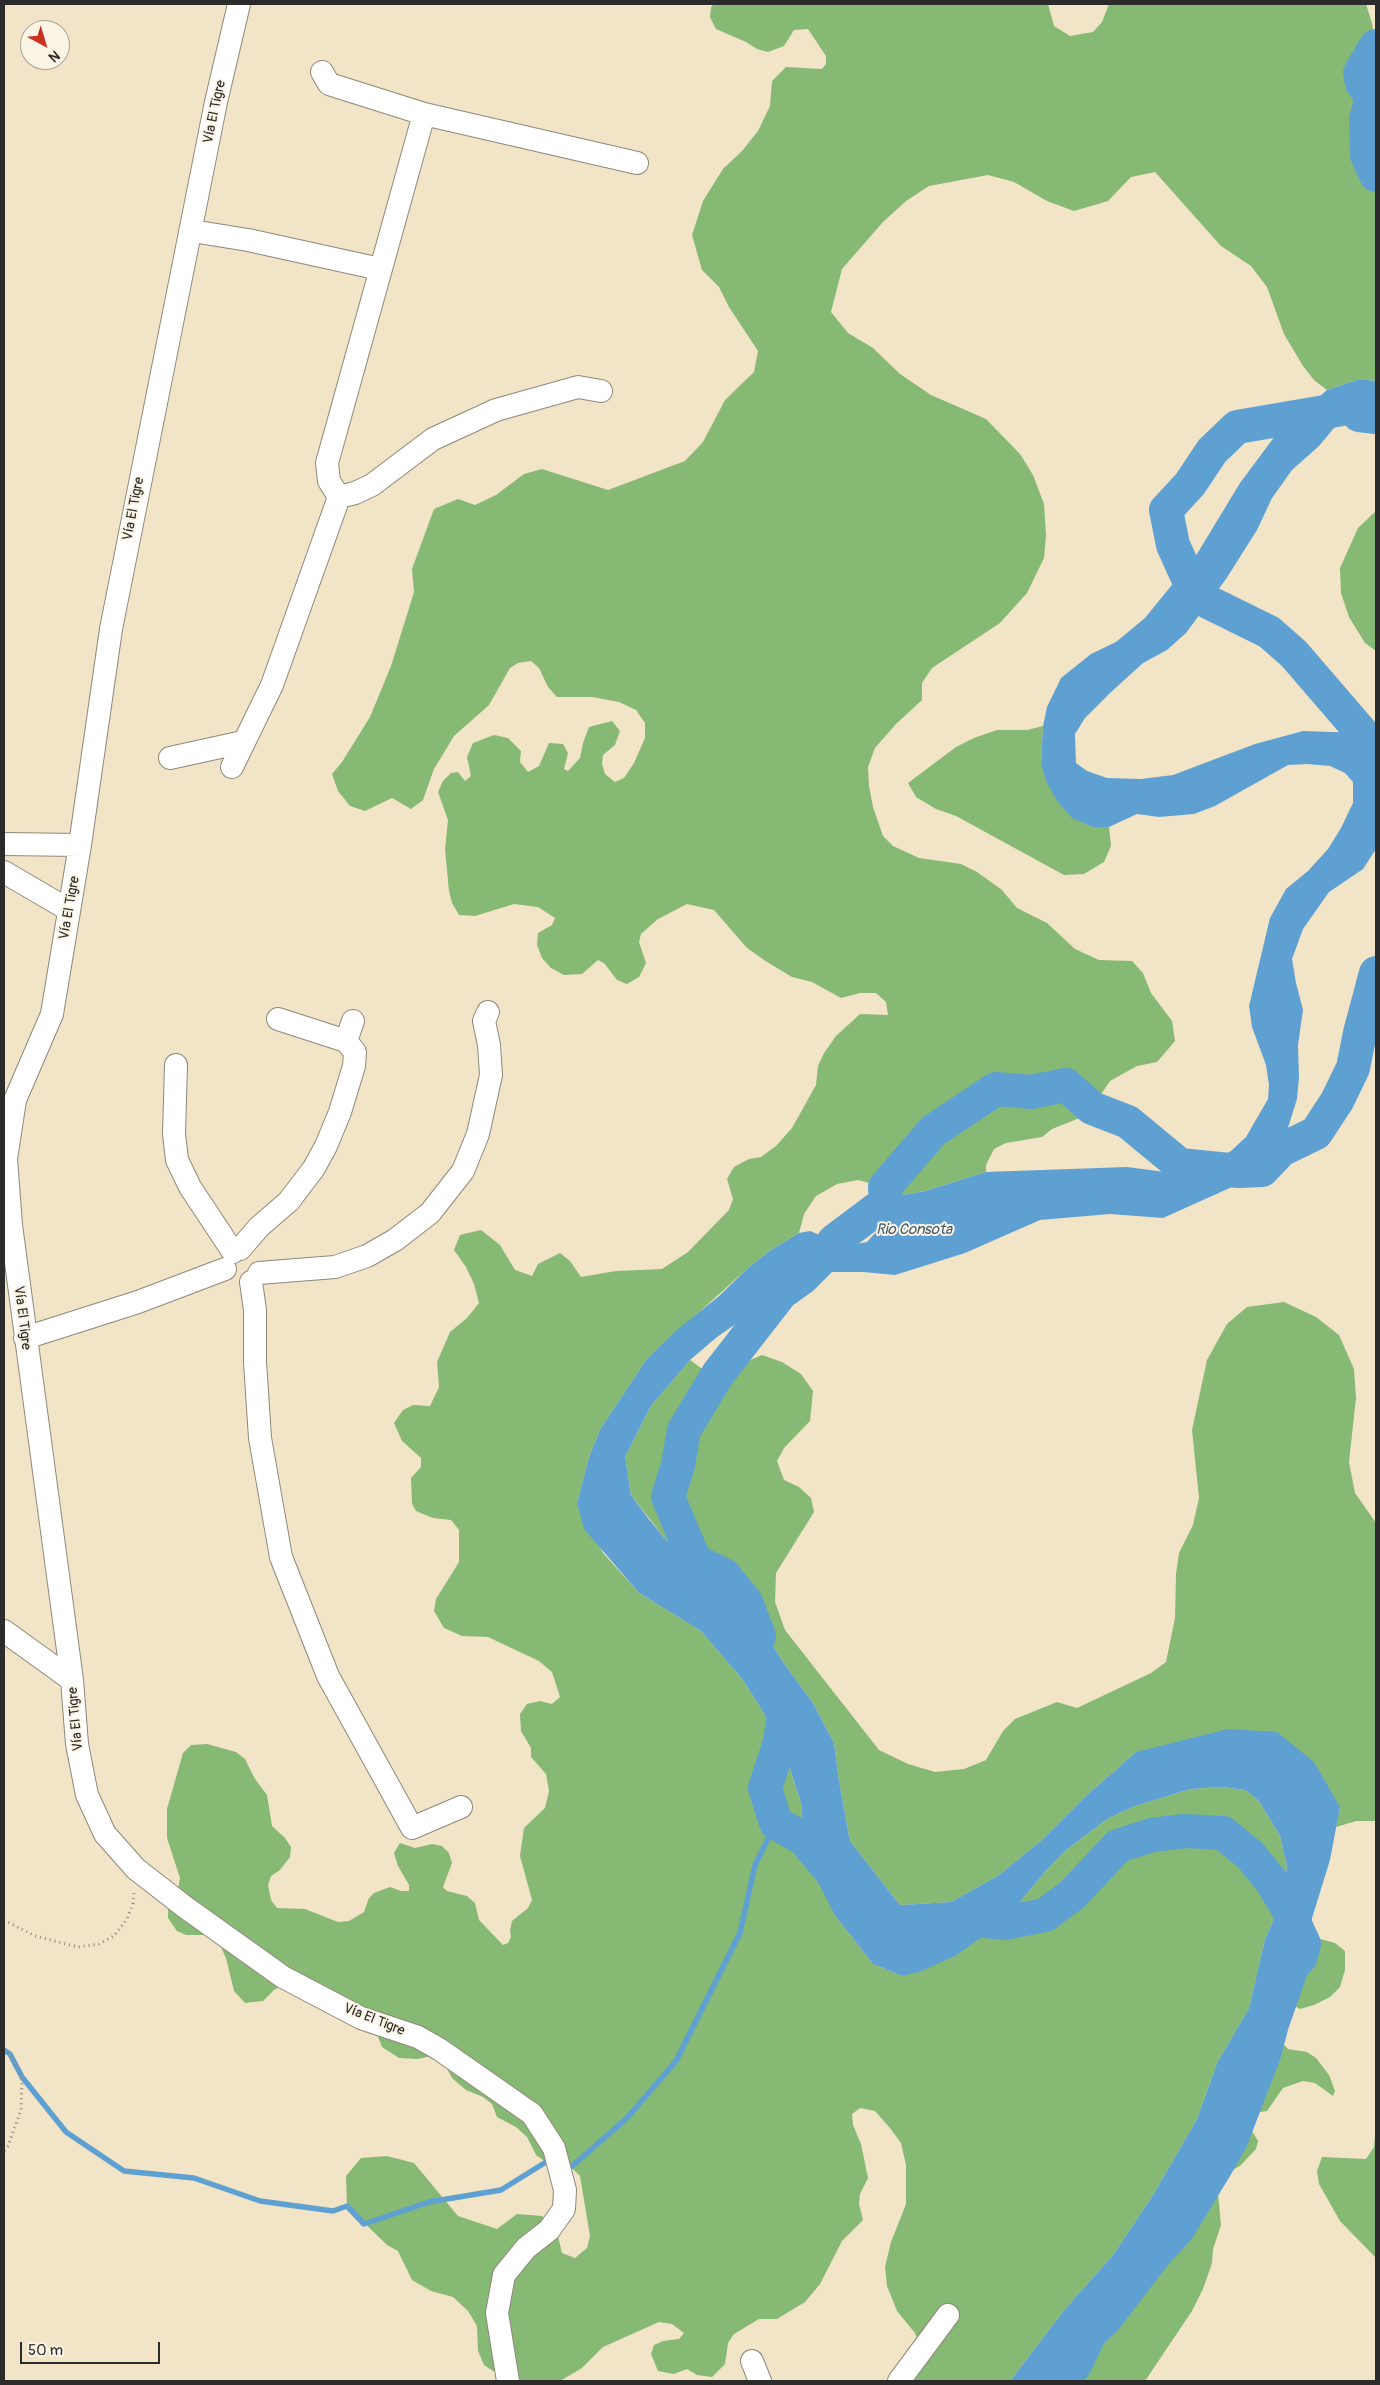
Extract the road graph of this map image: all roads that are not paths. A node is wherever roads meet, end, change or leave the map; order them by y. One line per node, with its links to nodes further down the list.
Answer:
1 (239, 4): 5 (street, Vía El Tigre)
2 (322, 72): 3 (street)
3 (424, 114): 4 (street); 6 (street)
4 (637, 163)
5 (192, 231): 6 (street); 13 (street, Vía El Tigre)
6 (380, 269): 8 (street)
7 (601, 391): 8 (street)
8 (338, 497): 9 (street)
9 (243, 742): 10 (street); 11 (street)
10 (170, 758)
11 (232, 767)
12 (4, 844): 13 (street)
13 (80, 845): 15 (street, Vía El Tigre)
14 (4, 872): 15 (street)
15 (69, 910): 21 (street, Vía El Tigre)
16 (488, 1012): 20 (street)
17 (278, 1019): 19 (street)
18 (176, 1065): 19 (street)
19 (233, 1257): 20 (street); 20 (street); 21 (street)
20 (255, 1278): 24 (street)
21 (25, 1338): 23 (street, Vía El Tigre)
22 (4, 1631): 23 (street)
23 (72, 1680): 26 (street, Vía El Tigre)
24 (461, 1808)
25 (948, 2315): 27 (street)
26 (508, 2381)
27 (899, 2381)

